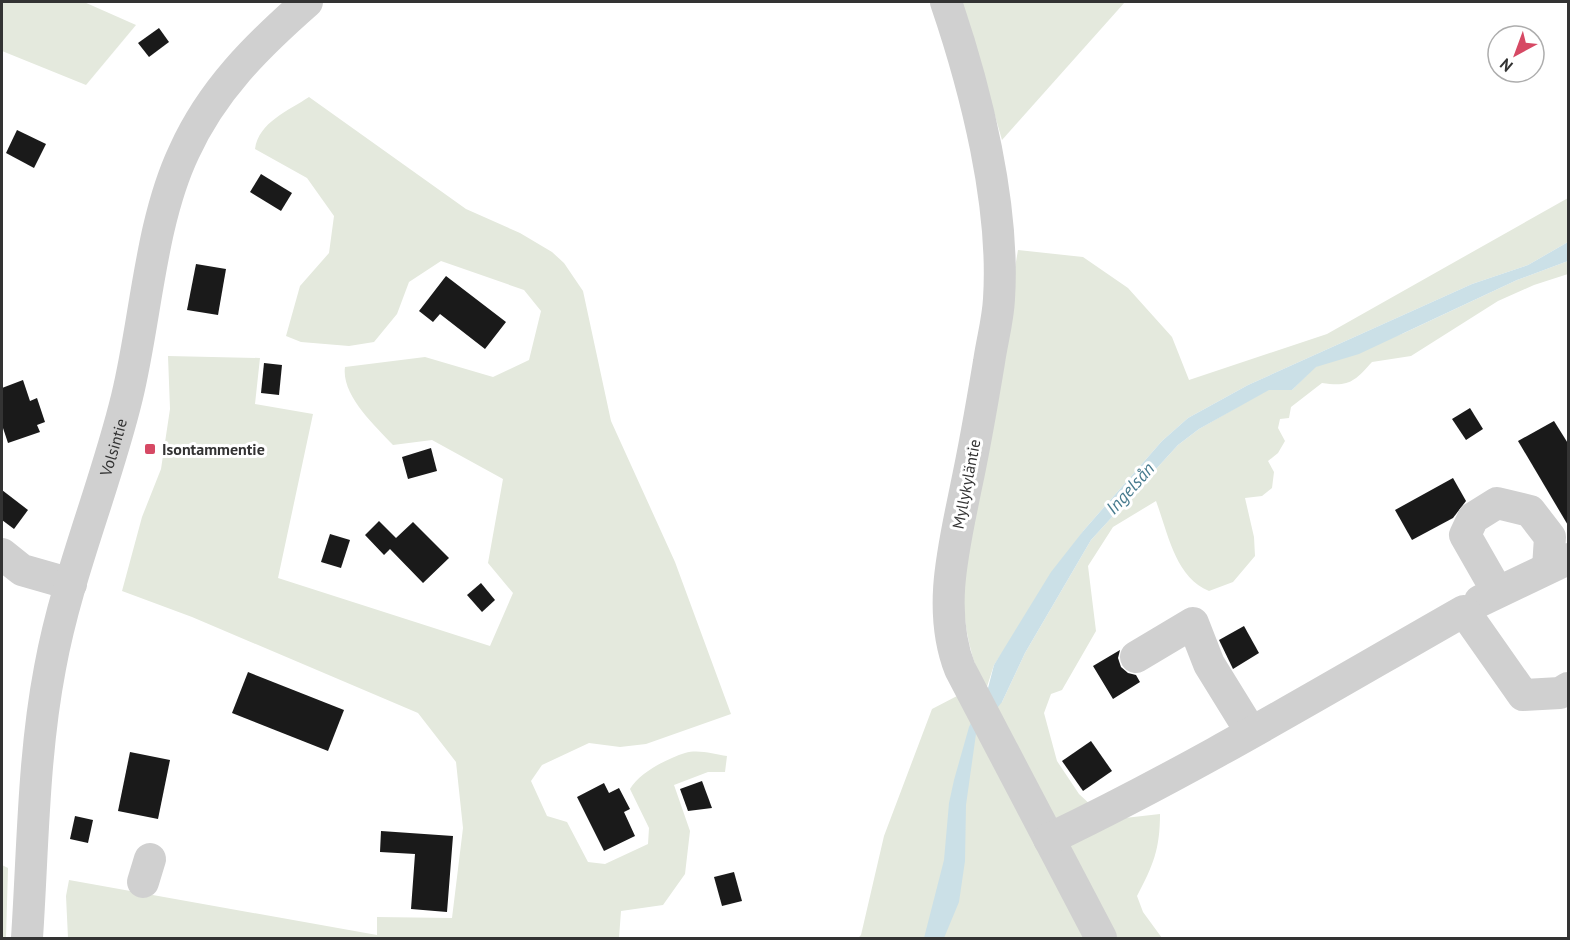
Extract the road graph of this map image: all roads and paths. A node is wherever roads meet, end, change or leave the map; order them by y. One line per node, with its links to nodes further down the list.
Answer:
1 (307, 2): 5 (street, Volsintie)
2 (946, 2): 11 (street, Myllykyläntie)
3 (2, 554): 5 (street)
4 (1558, 563): 6 (street); 6 (street)
5 (71, 584): 12 (street, Volsintie)
6 (1497, 591): 7 (street)
7 (1464, 611): 9 (street); 10 (street)
8 (1136, 657): 10 (street)
9 (1569, 688)
10 (1251, 732): 11 (street)
11 (1049, 839): 13 (street, Myllykyläntie)
12 (27, 939)
13 (1101, 939)

